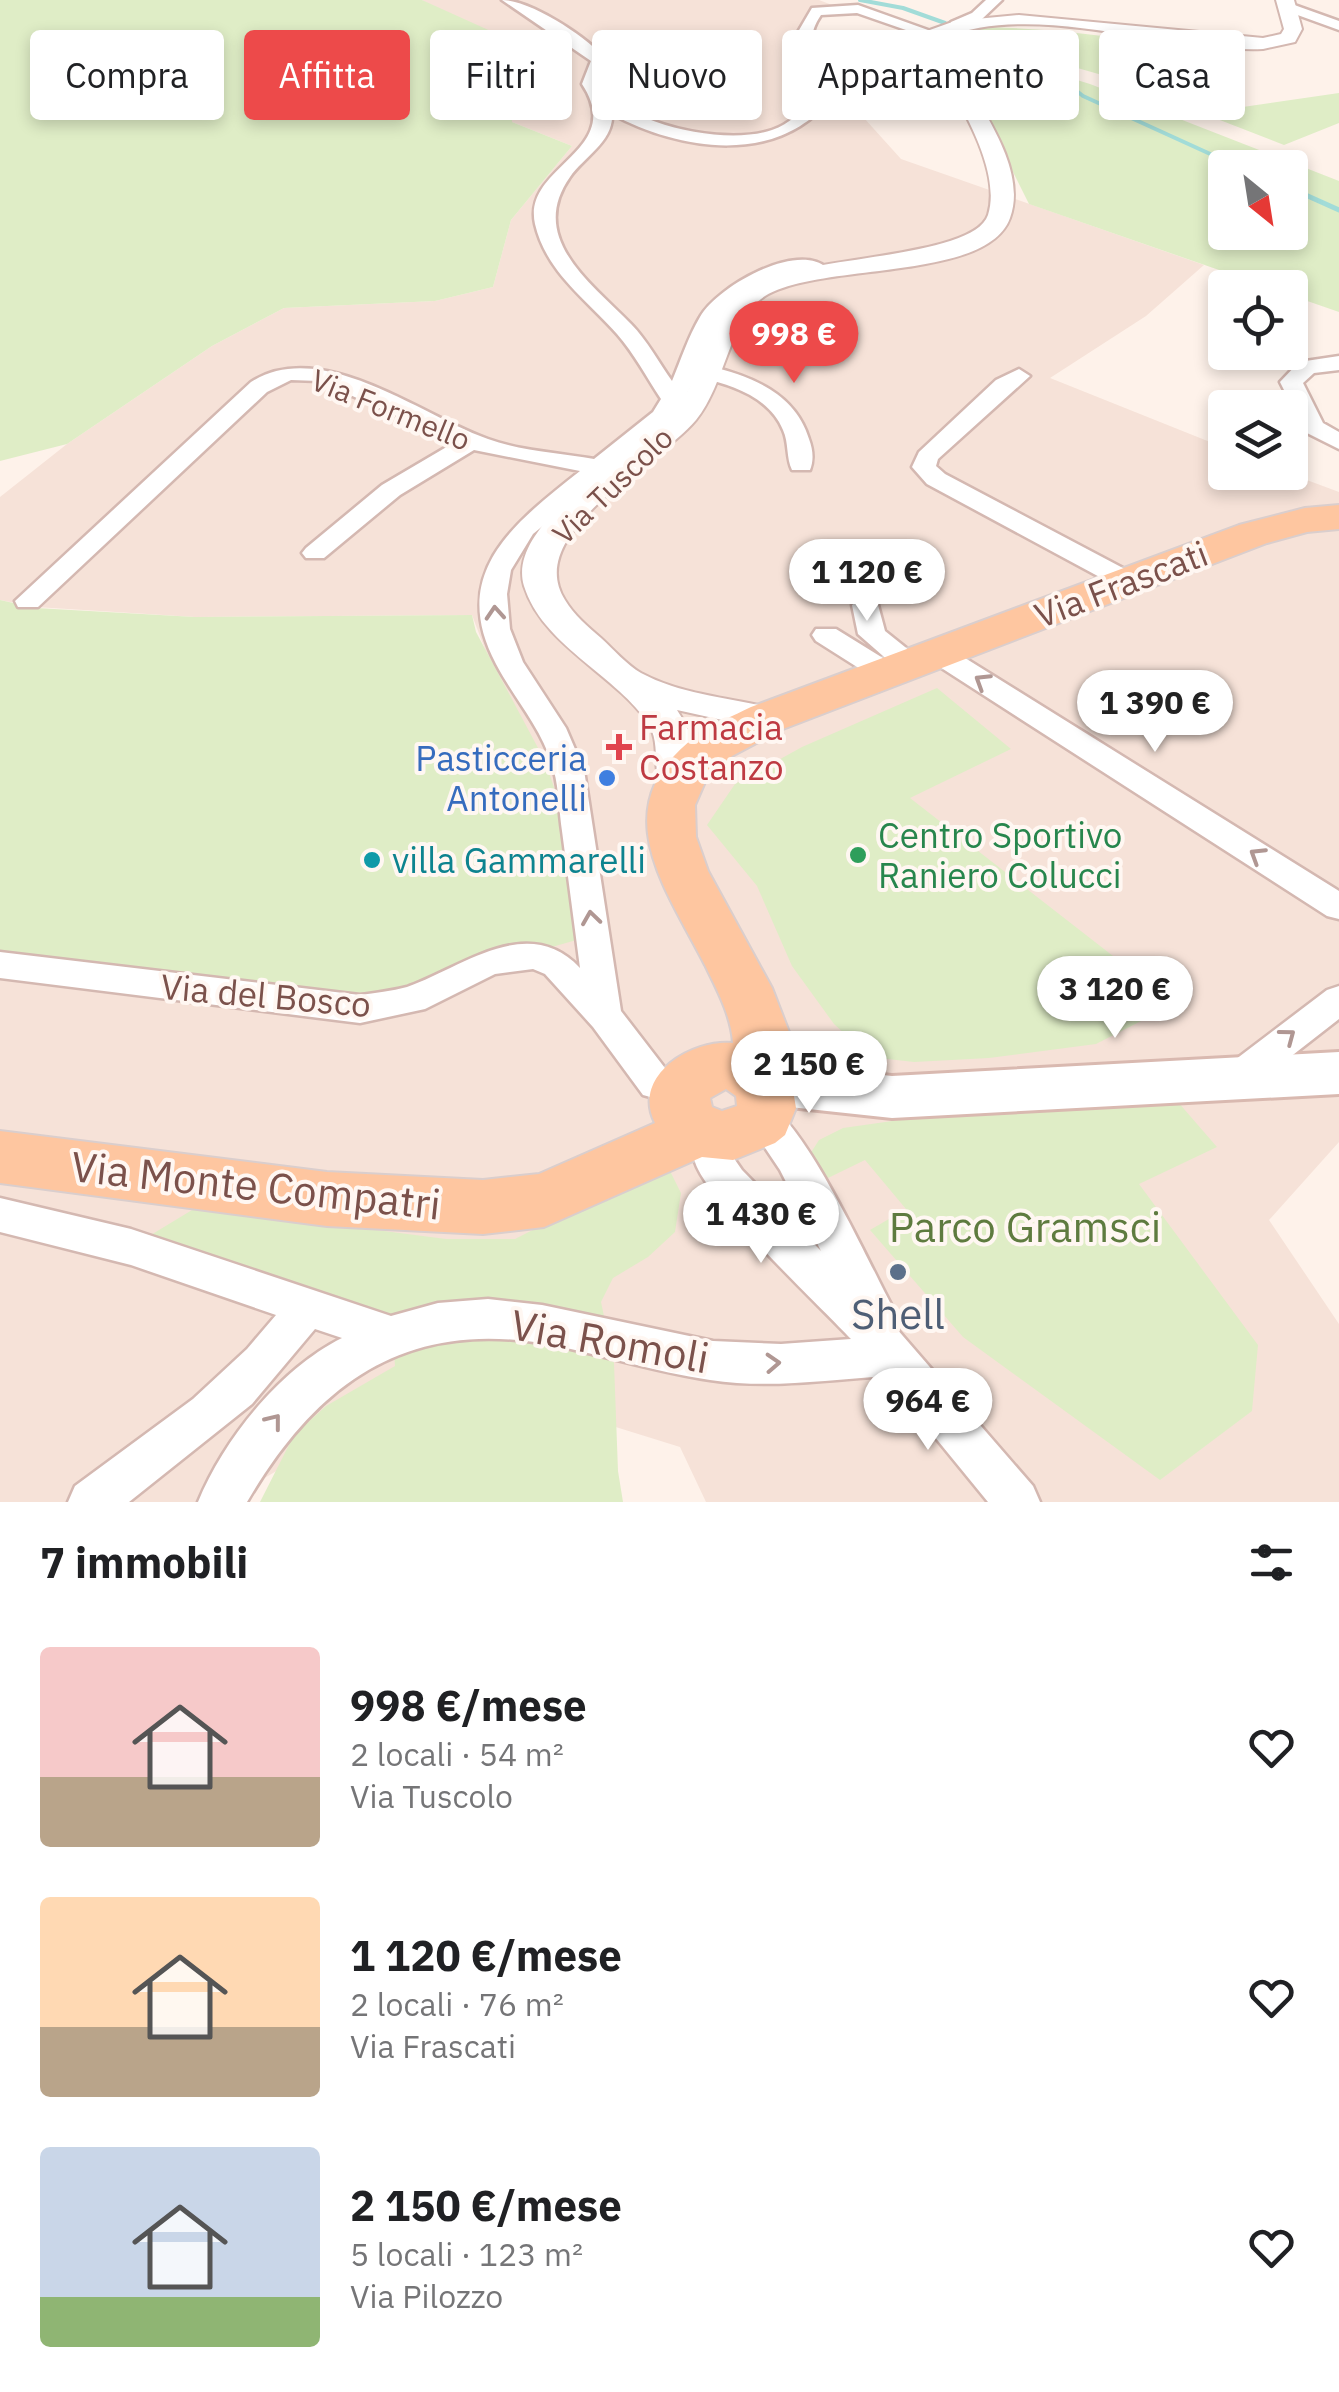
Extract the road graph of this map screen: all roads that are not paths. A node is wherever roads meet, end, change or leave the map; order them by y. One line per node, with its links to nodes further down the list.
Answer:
1 (509, 0): 7 (street)
2 (995, 0): 6 (street)
3 (1286, 3): 4 (street); 6 (street)
4 (1339, 26)
5 (807, 30): 6 (street)
6 (945, 30)
7 (592, 52)
8 (602, 120): 16 (street)
9 (643, 120): 10 (street)
10 (802, 120)
11 (976, 120): 12 (street, Via Tuscolo)
12 (817, 268): 14 (street, Via Tuscolo); 16 (street)
13 (1339, 363): 18 (street)
14 (710, 373): 19 (street); 28 (street, Via Tuscolo)
15 (1020, 376): 23 (street)
16 (673, 400): 20 (street)
17 (473, 442): 20 (street, Via Formello); 22 (street); 24 (street, Via Formello)
18 (1339, 442)
19 (801, 465)
20 (600, 467): 34 (street, one-way to 20)
21 (1339, 517): 23 (main road, Via Frascati)
22 (315, 553)
23 (1129, 582): 27 (main road, Via Frascati)
24 (28, 601)
25 (864, 606): 27 (street)
26 (826, 635): 27 (street)
27 (912, 664): 29 (main road, Via Frascati); 31 (street, one-way to 27)
28 (635, 682): 29 (street); 30 (street)
29 (767, 718): 30 (main road, Via Frascati)
30 (677, 782): 37 (main road)
31 (1339, 907)
32 (0, 964): 34 (street, Via del Bosco)
33 (1339, 1000): 36 (street, one-way to 33)
34 (606, 1018): 37 (street)
35 (1339, 1072): 36 (main road)
36 (1240, 1076): 37 (main road)
37 (723, 1102): 38 (main road, Via Monte Compatri); 42 (street); 42 (street)
38 (0, 1157)
39 (0, 1215): 40 (street)
40 (308, 1306): 41 (street); 43 (street)
41 (393, 1336): 42 (street, Via Romoli, one-way to 42); 44 (street, Via Romoli, one-way to 41)
42 (896, 1356): 45 (street)
43 (91, 1502)
44 (221, 1502)
45 (1017, 1502)

